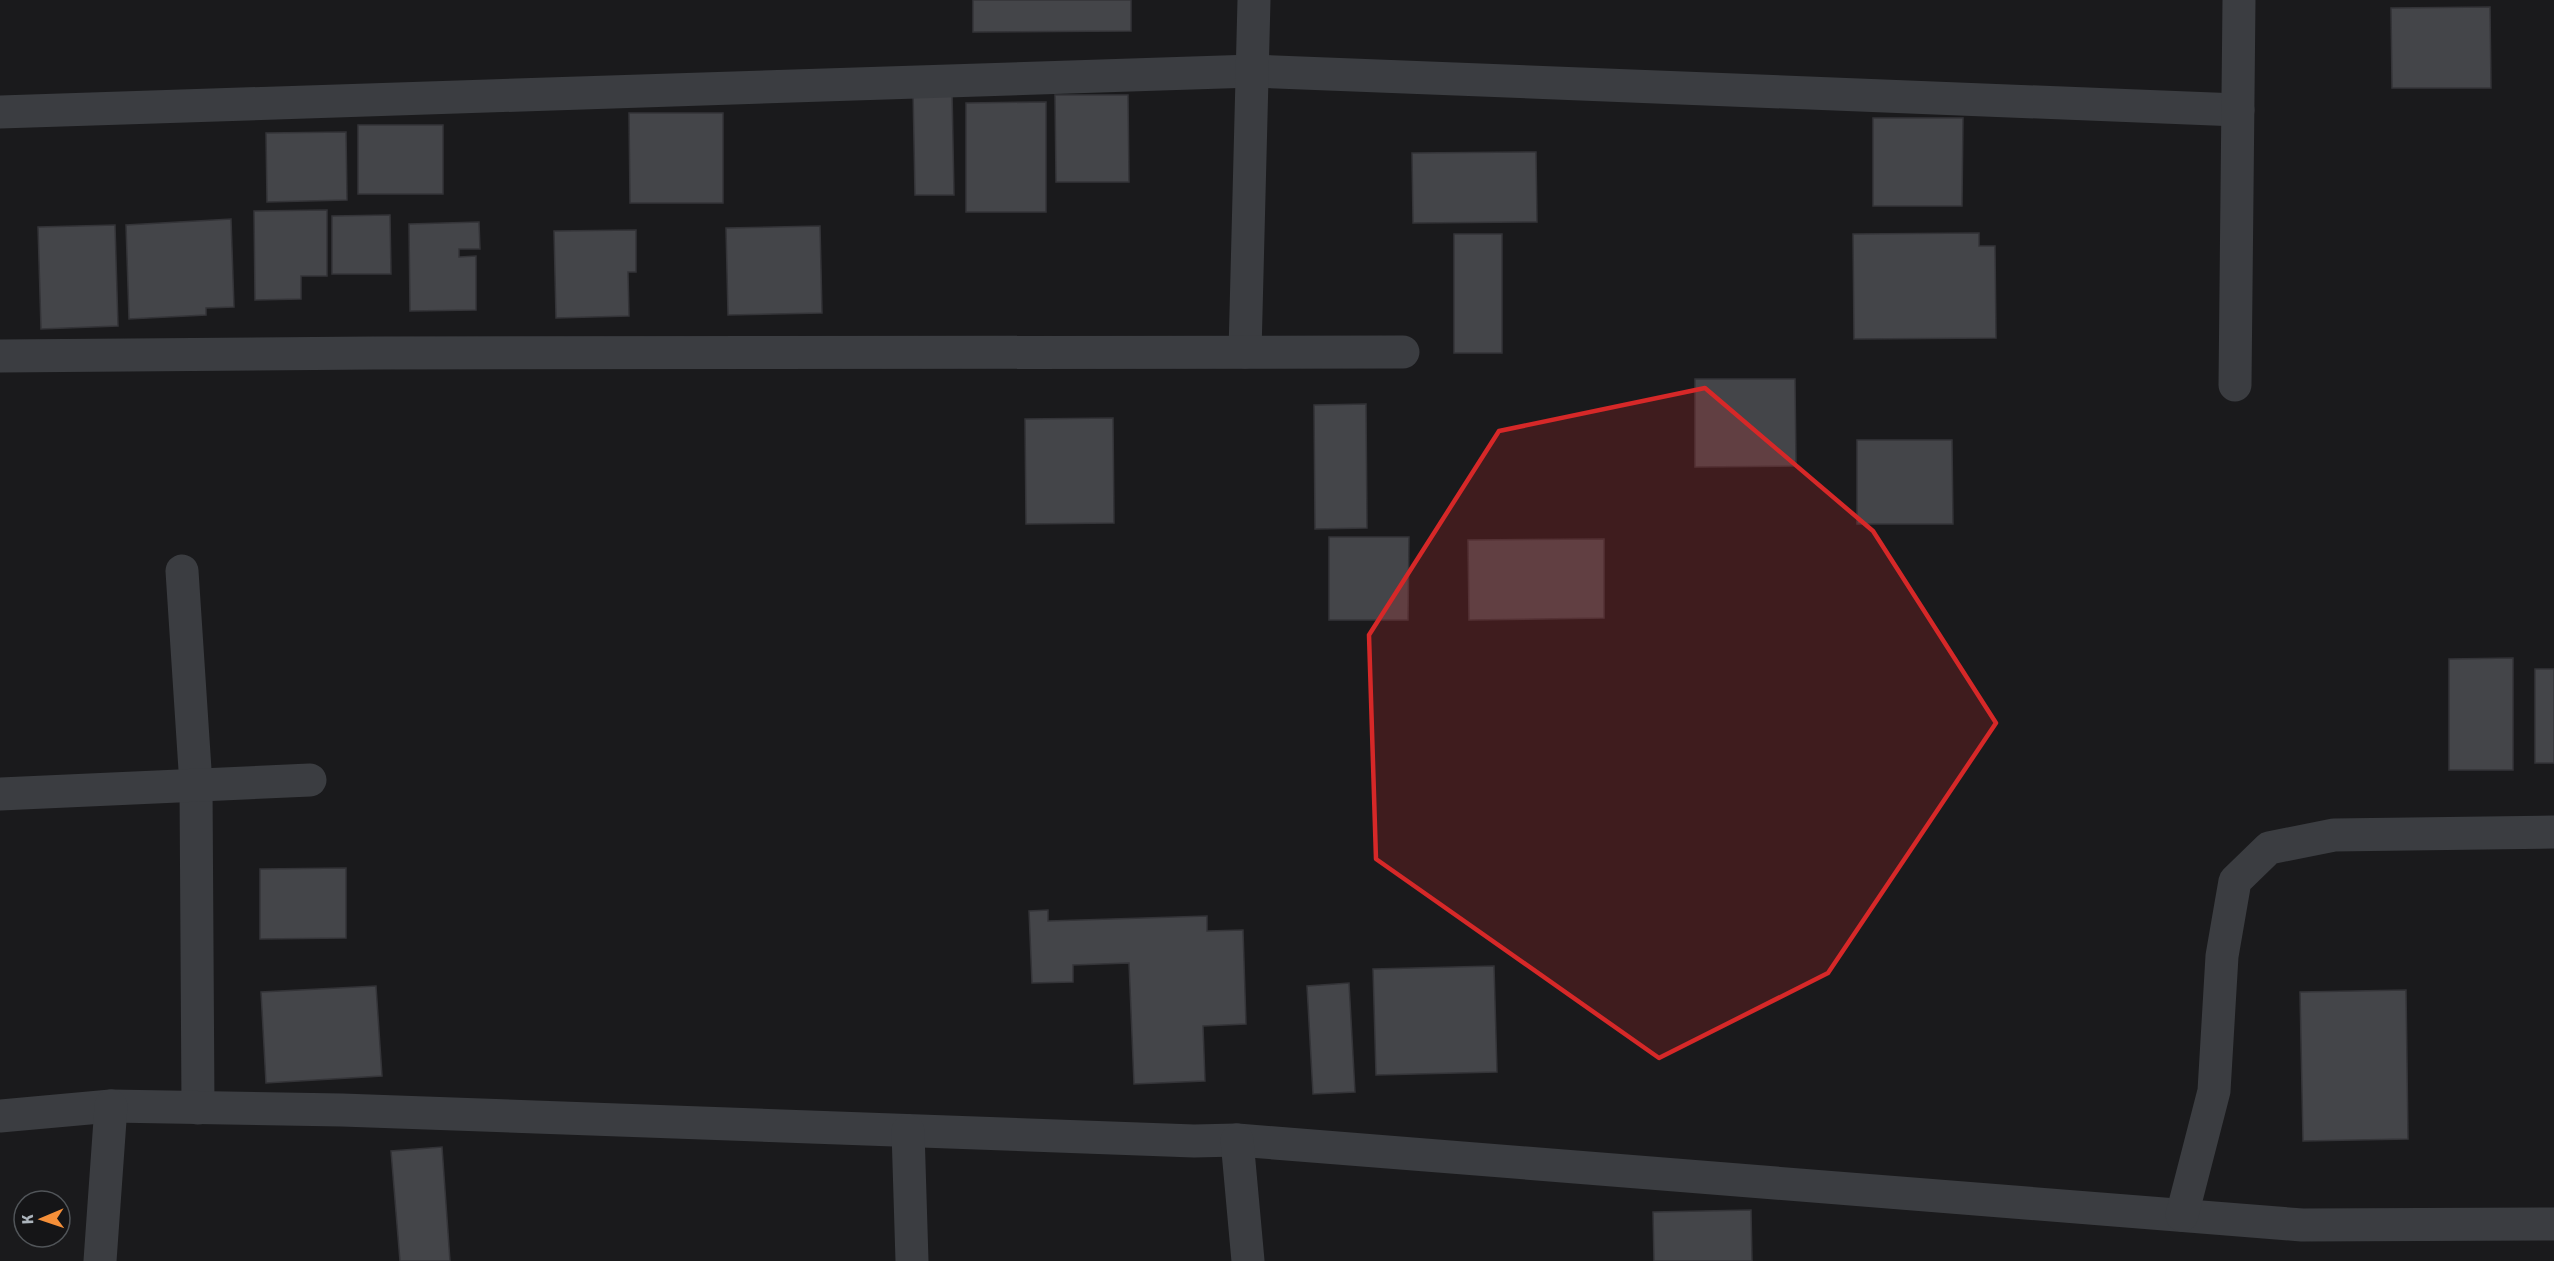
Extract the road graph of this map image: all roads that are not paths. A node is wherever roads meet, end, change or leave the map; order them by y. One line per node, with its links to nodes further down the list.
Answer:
1 (1254, 0): 3 (street)
2 (2239, 0): 4 (street)
3 (1253, 71): 4 (street); 5 (street); 6 (street)
4 (2238, 110): 9 (street)
5 (0, 112)
6 (1245, 352): 7 (street); 8 (street)
7 (1403, 352)
8 (0, 356)
9 (2235, 385)
10 (182, 571): 12 (street)
11 (310, 780): 12 (street)
12 (196, 785): 13 (street); 16 (street)
13 (0, 794)
14 (2554, 832): 20 (street)
15 (111, 1106): 16 (street); 17 (street); 22 (street)
16 (198, 1108): 18 (street)
17 (0, 1116)
18 (908, 1131): 19 (street); 23 (street)
19 (1237, 1140): 20 (street); 24 (street)
20 (2182, 1215): 21 (street)
21 (2554, 1224)
22 (100, 1261)
23 (912, 1261)
24 (1248, 1261)

